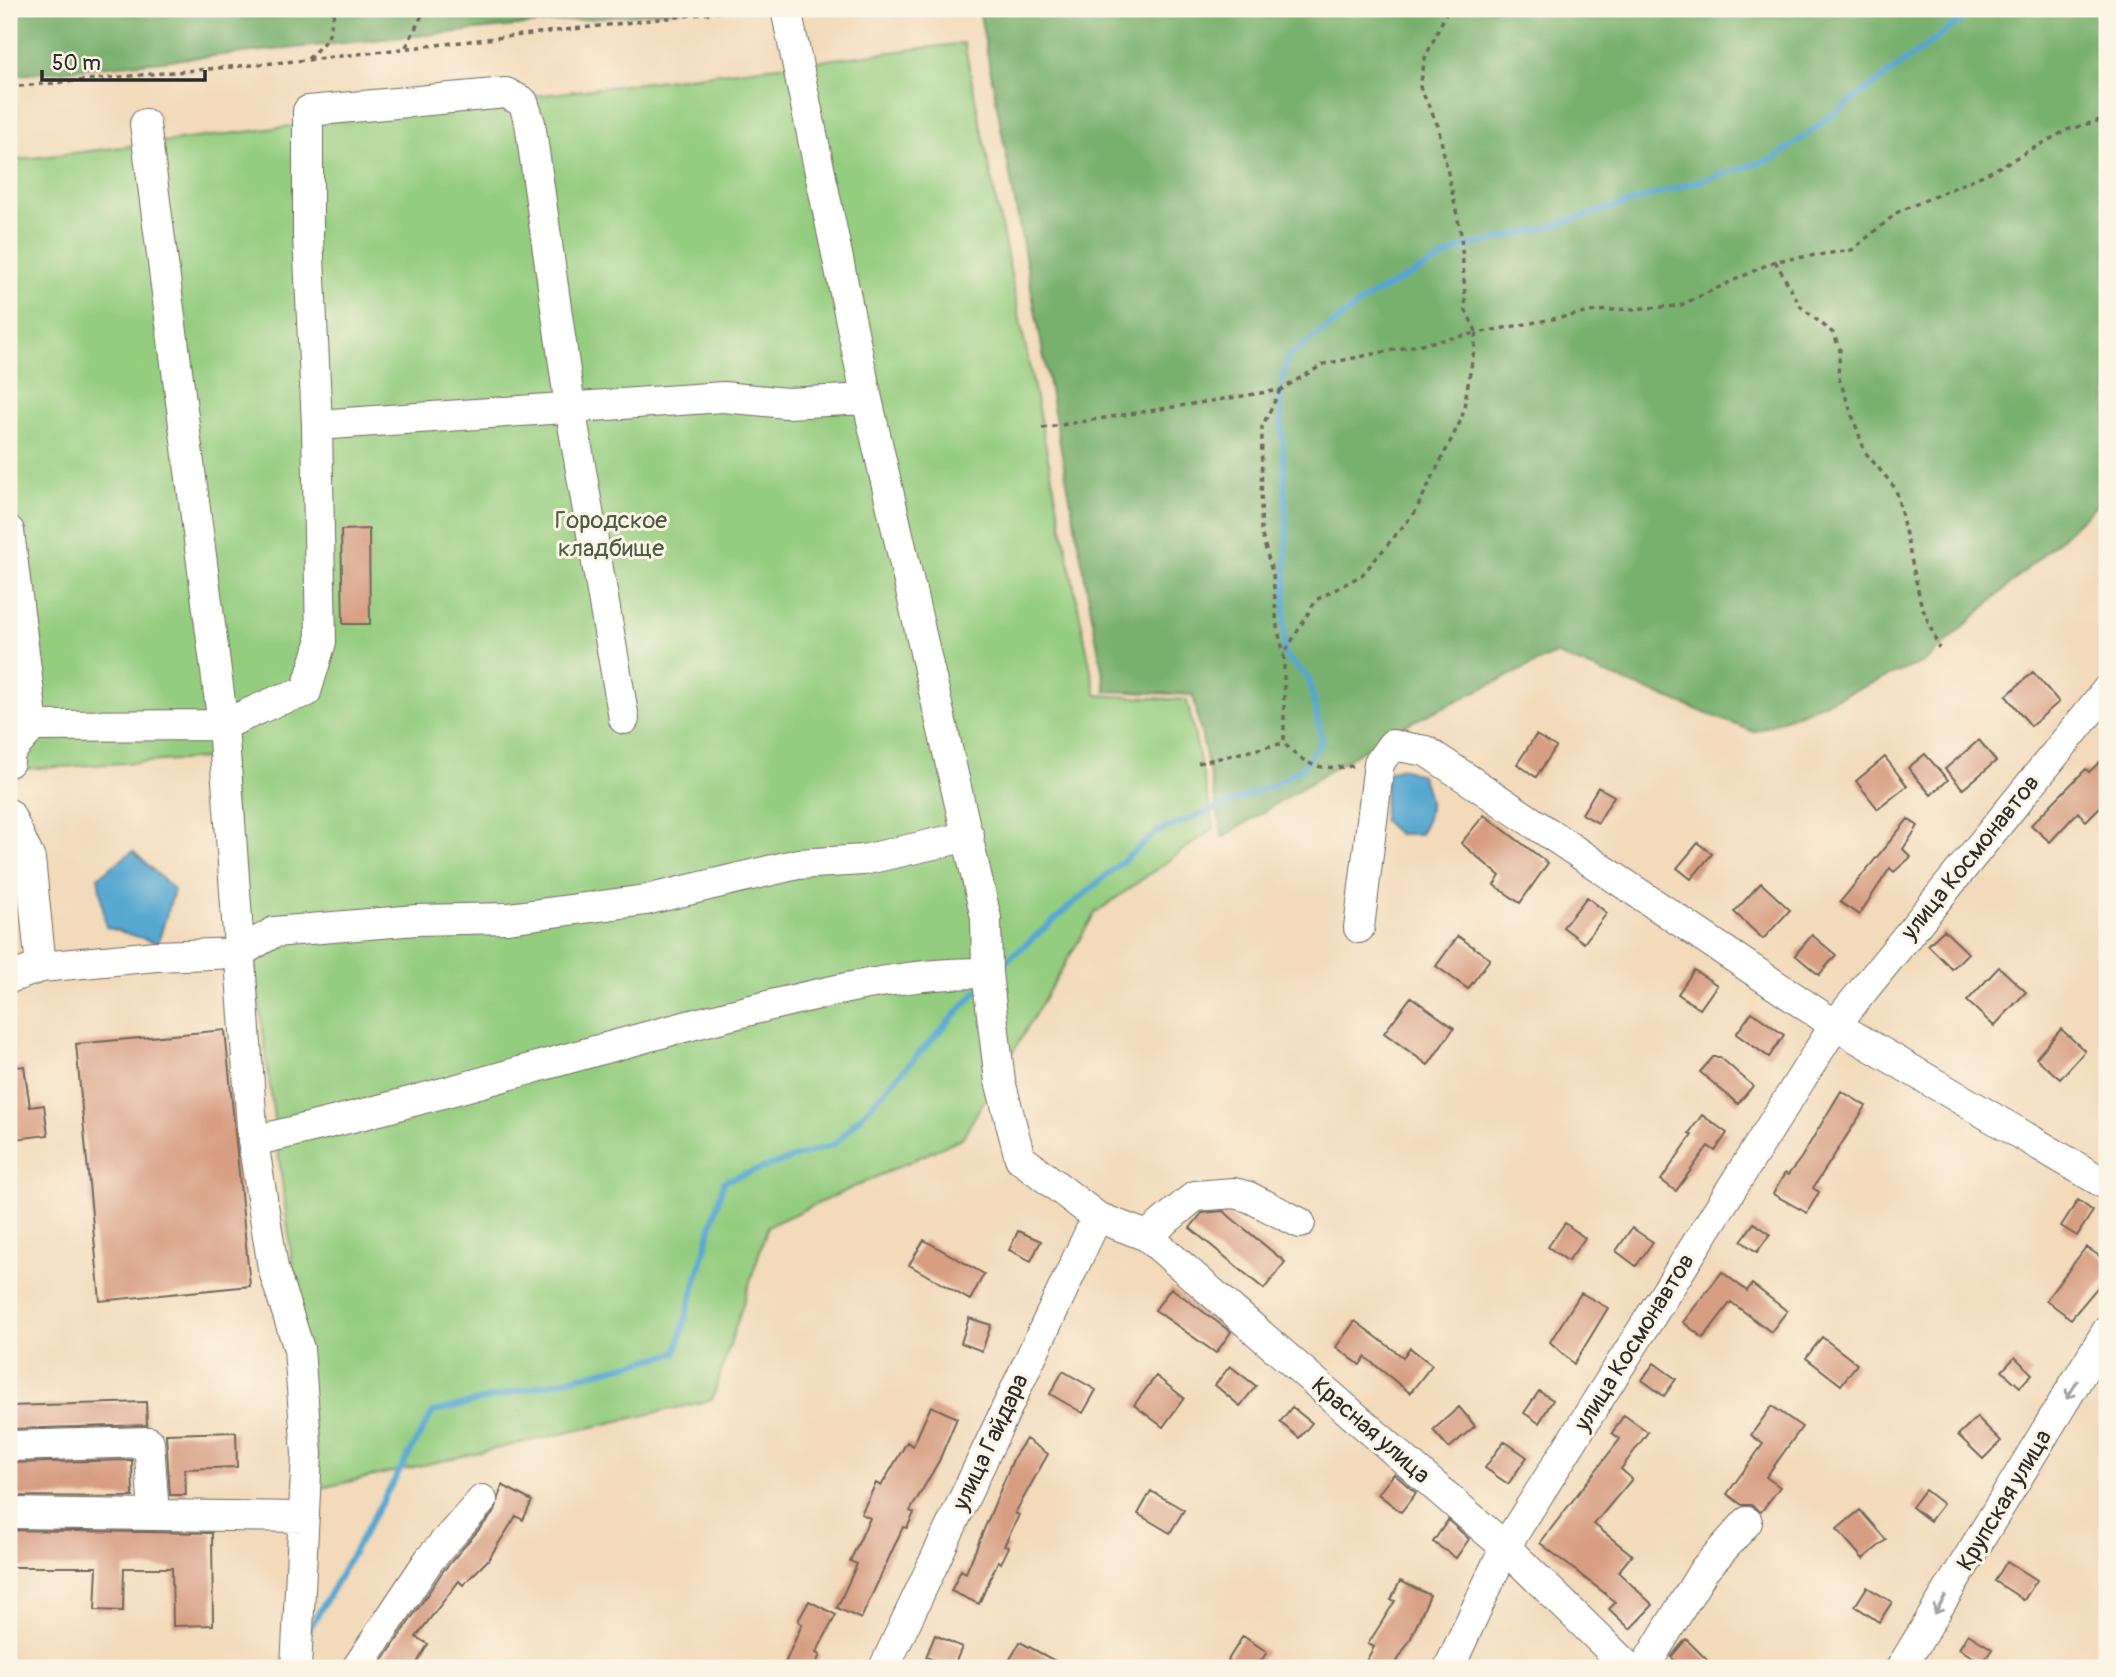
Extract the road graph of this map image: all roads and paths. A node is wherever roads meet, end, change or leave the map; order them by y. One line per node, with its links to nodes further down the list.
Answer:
1 (335, 9): 7 (path)
2 (425, 9): 6 (path)
3 (745, 9): 6 (path)
4 (786, 9): 14 (street, Красная улица)
5 (1448, 9): 12 (path)
6 (406, 47): 7 (path)
7 (307, 60): 8 (path)
8 (9, 87)
9 (2107, 118): 11 (path)
10 (145, 124): 24 (street)
11 (1775, 261): 12 (path); 19 (path)
12 (1477, 333): 13 (path); 20 (path)
13 (1280, 390): 17 (path); 20 (path)
14 (867, 399): 15 (street); 31 (street, Красная улица)
15 (570, 407): 16 (street); 16 (street); 23 (street)
16 (317, 425): 24 (street)
17 (1042, 428)
18 (9, 531): 21 (street)
19 (1940, 648)
20 (1284, 654): 26 (path)
21 (19, 690): 25 (street)
22 (2107, 690): 37 (street, улица Космонавтов)
23 (624, 719)
24 (223, 725): 25 (street); 33 (street)
25 (33, 726): 27 (street)
26 (1284, 743): 28 (path); 29 (path)
27 (9, 762)
28 (1198, 763)
29 (1379, 763): 32 (street); 37 (street)
30 (9, 814): 34 (street)
31 (969, 836): 33 (street); 35 (street, Красная улица)
32 (1359, 928)
33 (239, 953): 34 (street); 38 (street)
34 (41, 967): 36 (street)
35 (986, 973): 38 (street); 40 (street, Красная улица)
36 (9, 978)
37 (1835, 1025): 39 (street); 50 (street, улица Космонавтов)
38 (253, 1142): 48 (street)
39 (2107, 1185)
40 (1097, 1217): 42 (street, Красная улица); 53 (street, улица Гайдара)
41 (1300, 1223): 42 (street)
42 (1147, 1236): 50 (street, Красная улица)
43 (2107, 1331): 57 (street, Крупская улица, one-way to 57)
44 (9, 1446): 47 (street)
45 (482, 1500): 52 (street)
46 (9, 1513): 47 (street)
47 (154, 1514): 48 (street)
48 (304, 1517): 51 (street)
49 (1747, 1522): 56 (street)
50 (1505, 1547): 54 (street, улица Космонавтов); 55 (street, Красная улица)
51 (296, 1668)
52 (356, 1668)
53 (884, 1668)
54 (1449, 1668)
55 (1629, 1668)
56 (1644, 1668)
57 (1901, 1668)

